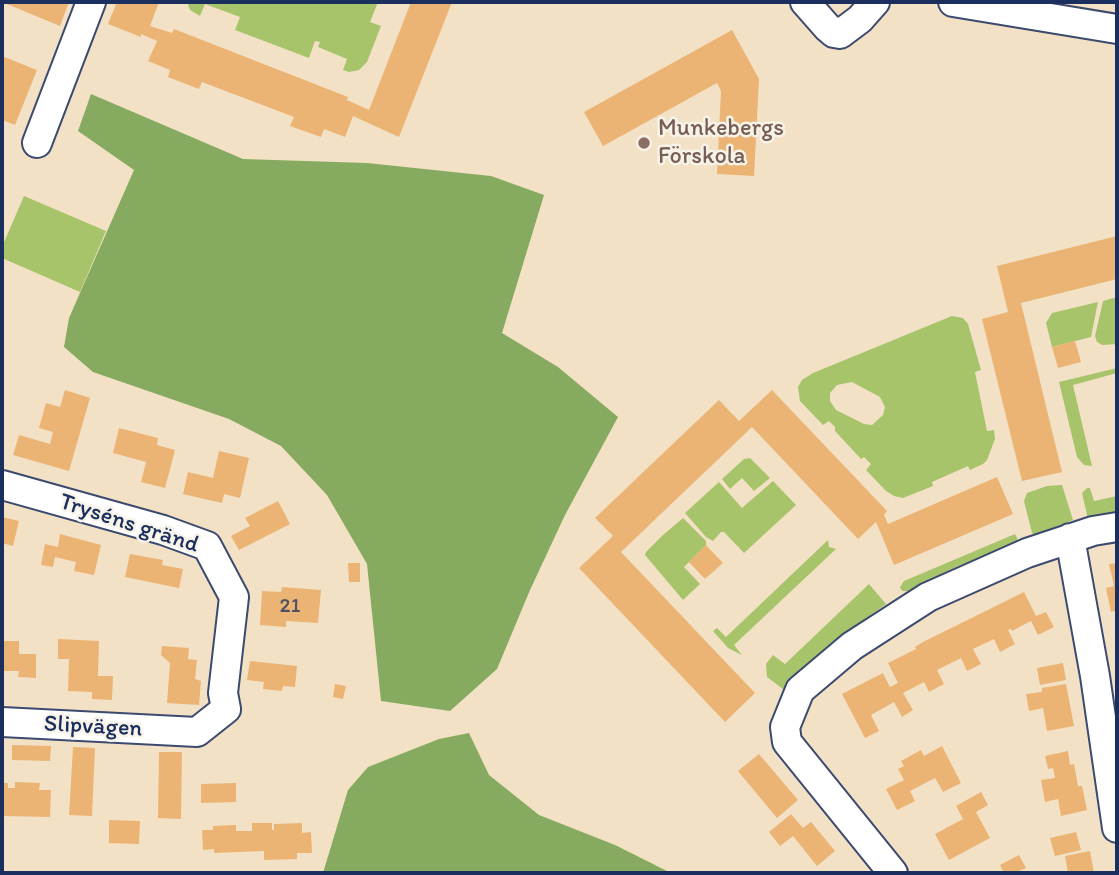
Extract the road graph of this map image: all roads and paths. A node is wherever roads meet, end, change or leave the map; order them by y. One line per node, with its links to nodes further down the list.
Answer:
1 (91, 2): 6 (street)
2 (805, 2): 3 (street)
3 (875, 2)
4 (953, 2): 5 (street)
5 (1117, 29)
6 (37, 143)
7 (2, 485): 11 (street, Tryséns gränd)
8 (1117, 527): 9 (street)
9 (1070, 538): 12 (street); 13 (street)
10 (2, 722): 11 (street, Slipvägen)
11 (184, 731)
12 (1117, 828)
13 (893, 873)

